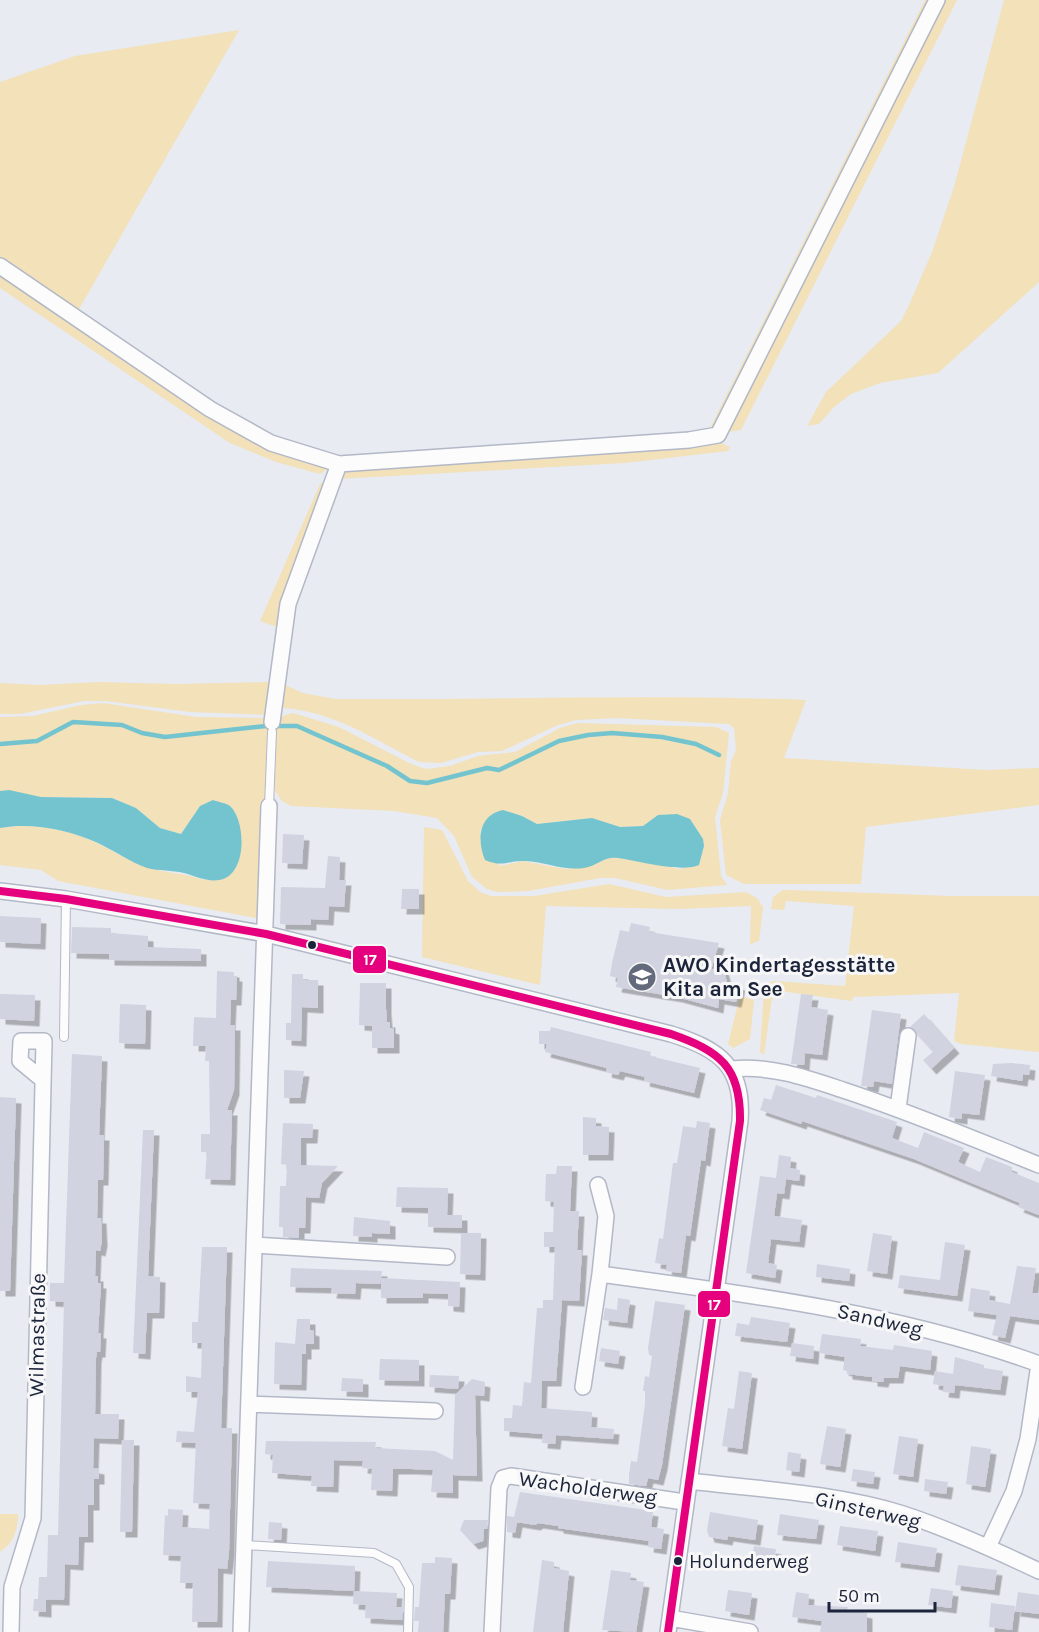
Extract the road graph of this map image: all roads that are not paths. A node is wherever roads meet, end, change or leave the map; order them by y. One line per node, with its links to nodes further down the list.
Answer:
1 (937, 0): 3 (street)
2 (0, 266): 3 (street)
3 (339, 464): 4 (street)
4 (272, 727): 5 (lane)
5 (269, 806): 8 (street)
6 (0, 891): 7 (street)
7 (66, 899): 8 (street); 10 (lane)
8 (266, 934): 11 (street); 16 (street)
9 (908, 1036): 13 (street)
10 (64, 1037)
11 (732, 1069): 13 (street); 19 (street)
12 (44, 1080): 29 (street, Wilmastraße)
13 (898, 1108): 14 (street)
14 (1037, 1162)
15 (598, 1185): 18 (street)
16 (254, 1245): 17 (street); 22 (street)
17 (447, 1257)
18 (600, 1274): 19 (street, Sandweg); 21 (street)
19 (717, 1289): 20 (street, Sandweg); 24 (street)
20 (1039, 1364): 27 (street)
21 (583, 1387)
22 (249, 1404): 23 (street); 26 (street)
23 (435, 1410)
24 (689, 1481): 25 (street); 27 (street, Ginsterweg)
25 (684, 1502): 30 (street); 34 (street, Wacholderweg)
26 (244, 1545): 32 (street); 33 (lane)
27 (988, 1547): 28 (street, Ginsterweg)
28 (1039, 1570)
29 (6, 1585): 31 (street, Wilmastraße)
30 (669, 1625): 35 (street)
31 (11, 1632)
32 (241, 1632)
33 (408, 1632)
34 (492, 1632)
35 (750, 1632)

